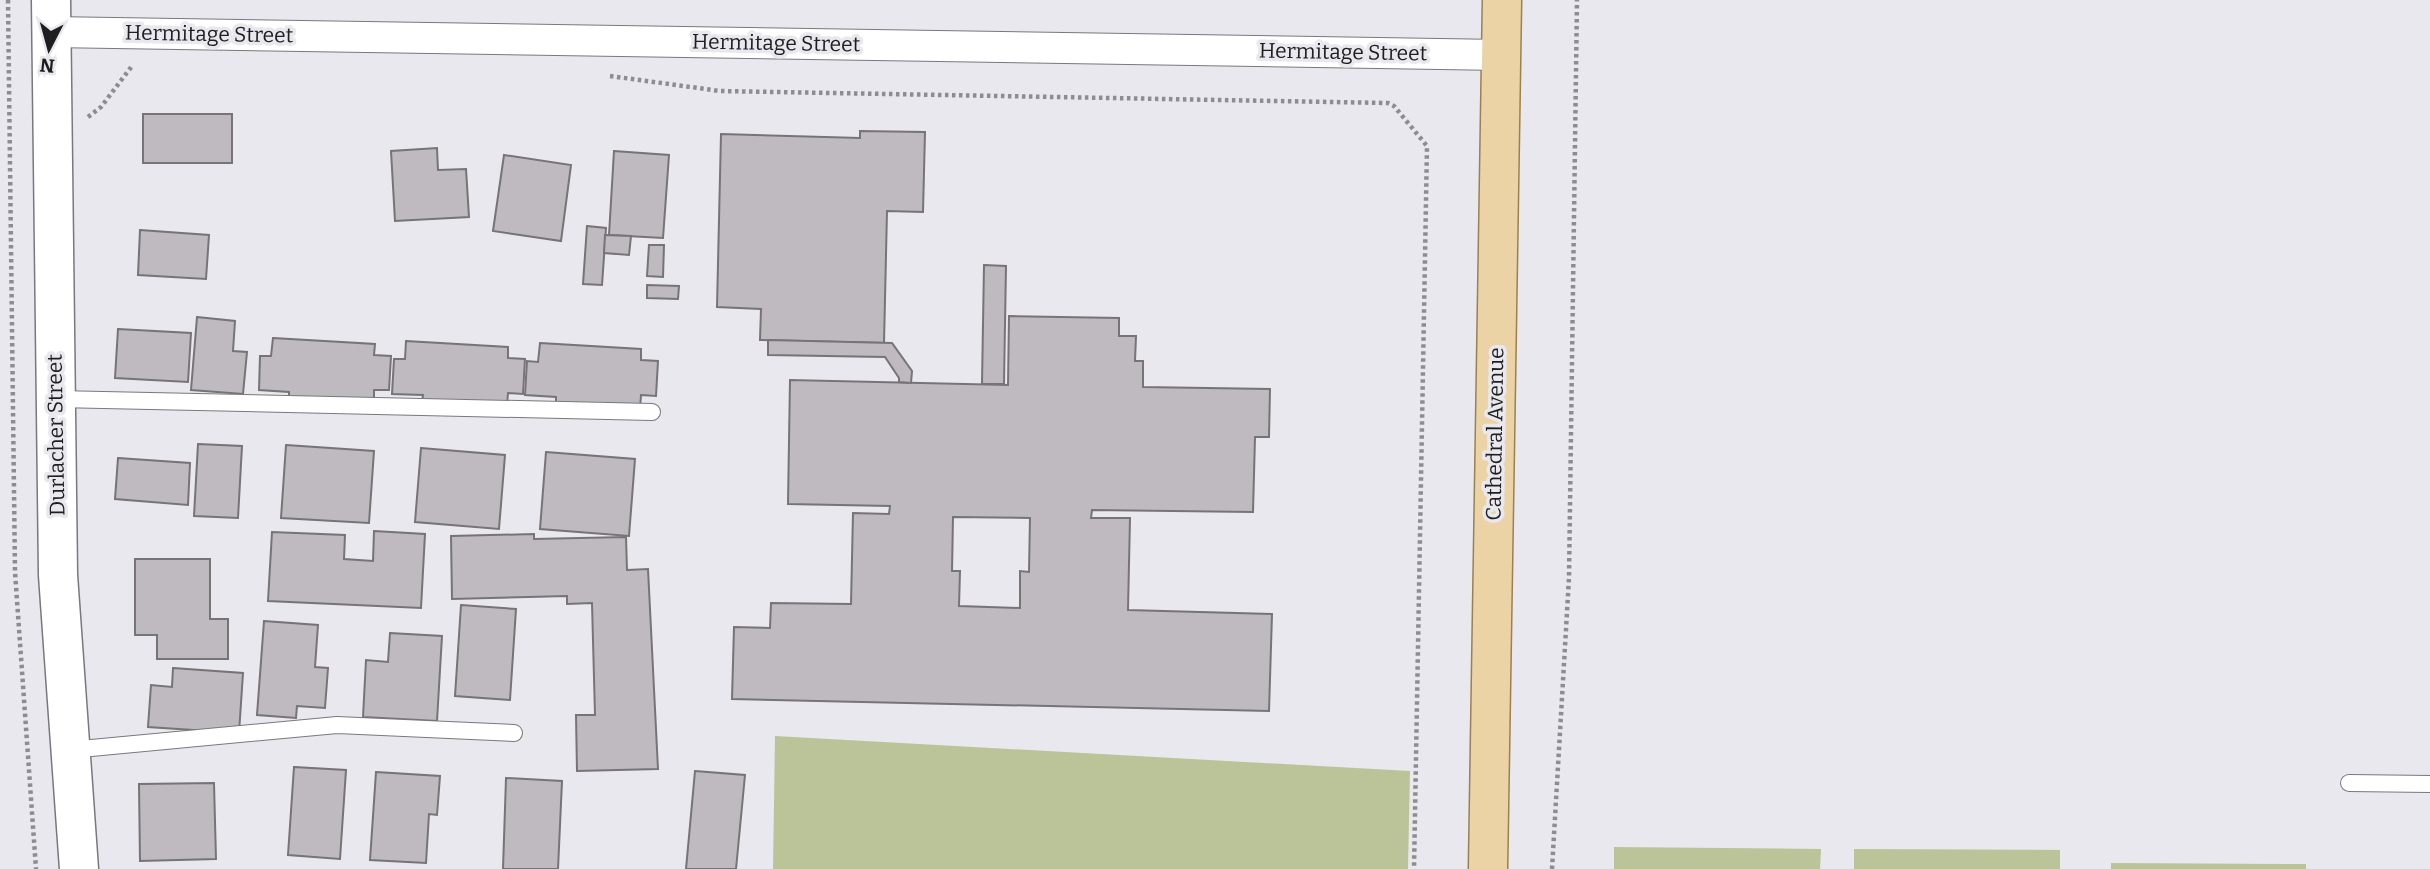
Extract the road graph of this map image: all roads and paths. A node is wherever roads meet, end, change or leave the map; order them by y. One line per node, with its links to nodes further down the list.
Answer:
1 (1502, 0): 4 (main road, Cathedral Avenue)
2 (1577, 0): 17 (path)
3 (51, 16): 4 (street, Hermitage Street); 8 (street, Durlacher Street)
4 (1501, 55): 16 (main road, Cathedral Avenue)
5 (137, 62): 7 (path)
6 (598, 74): 15 (path)
7 (81, 120)
8 (56, 400): 9 (lane); 11 (street, Durlacher Street)
9 (652, 412)
10 (514, 733): 11 (lane)
11 (70, 750): 14 (street, Durlacher Street)
12 (2349, 783): 13 (lane)
13 (2430, 784)
14 (79, 869)
15 (1414, 869)
16 (1488, 869)
17 (1552, 869)

